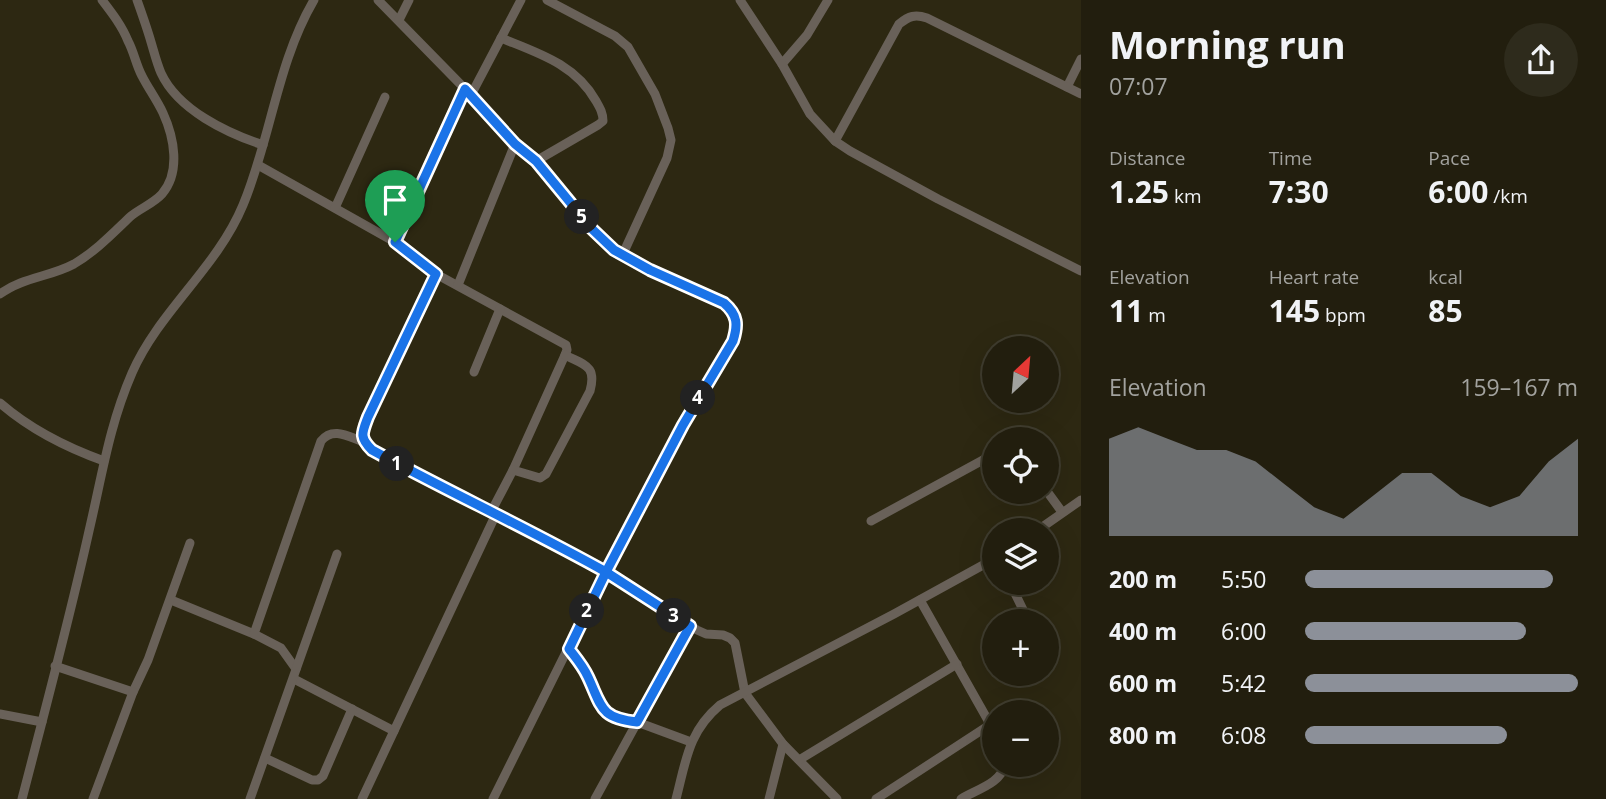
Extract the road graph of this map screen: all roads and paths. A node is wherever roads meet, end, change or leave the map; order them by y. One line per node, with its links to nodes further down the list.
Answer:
1 (103, 0): 29 (street)
2 (137, 0): 20 (street)
3 (314, 0): 20 (street)
4 (378, 0): 10 (street)
5 (410, 0): 10 (street)
6 (521, 0): 11 (street)
7 (547, 0): 25 (street)
8 (828, 0): 13 (street)
9 (743, 2): 13 (street)
10 (399, 20): 15 (street)
11 (501, 38): 15 (street); 21 (street)
12 (1081, 59): 14 (street)
13 (782, 64): 18 (street)
14 (1067, 88): 16 (street); 18 (street)
15 (468, 92): 19 (street); 24 (street)
16 (1081, 94)
17 (385, 97): 23 (street)
18 (835, 141): 26 (street)
19 (515, 144): 21 (street); 28 (street)
20 (263, 145): 22 (street)
21 (536, 161): 25 (street)
22 (258, 164): 23 (street); 35 (street)
23 (335, 208): 24 (street)
24 (395, 242): 27 (street)
25 (622, 256): 47 (street)
26 (1081, 271)
27 (436, 274): 28 (street); 34 (street)
28 (458, 285): 30 (street)
29 (0, 294)
30 (500, 309): 31 (street); 32 (street)
31 (565, 355): 37 (street); 37 (street)
32 (474, 372)
33 (0, 403): 35 (street)
34 (364, 442): 41 (street); 51 (street)
35 (104, 461): 54 (street)
36 (982, 461): 43 (street)
37 (513, 470): 41 (street)
38 (1081, 500): 40 (street)
39 (1056, 504): 40 (street)
40 (1062, 512): 42 (street)
41 (494, 513): 47 (street); 63 (street)
42 (1054, 518)
43 (871, 521)
44 (190, 544): 48 (street)
45 (337, 554): 55 (street)
46 (982, 566): 49 (street)
47 (606, 572): 50 (street); 52 (street)
48 (171, 600): 51 (street); 56 (street)
49 (920, 600): 53 (street); 57 (street)
50 (690, 626): 57 (street); 62 (street)
51 (254, 634): 55 (street)
52 (569, 649): 62 (street); 74 (street)
53 (957, 664): 58 (street); 68 (street)
54 (55, 666): 56 (street); 61 (street)
55 (295, 674): 59 (street); 67 (street)
56 (133, 692): 71 (street)
57 (745, 693): 65 (street); 66 (street)
58 (982, 708)
59 (352, 709): 63 (street); 67 (street)
60 (0, 714): 61 (street)
61 (42, 722): 70 (street)
62 (637, 722): 65 (street); 75 (street)
63 (394, 731): 73 (street)
64 (982, 734): 79 (street)
65 (691, 742): 76 (street)
66 (783, 744): 68 (street); 77 (street)
67 (265, 758): 72 (street)
68 (799, 760): 78 (street)
69 (1000, 777): 80 (street)
70 (22, 799)
71 (93, 799)
72 (250, 799)
73 (362, 799)
74 (494, 799)
75 (595, 799)
76 (676, 799)
77 (769, 799)
78 (837, 799)
79 (876, 799)
80 (961, 799)

